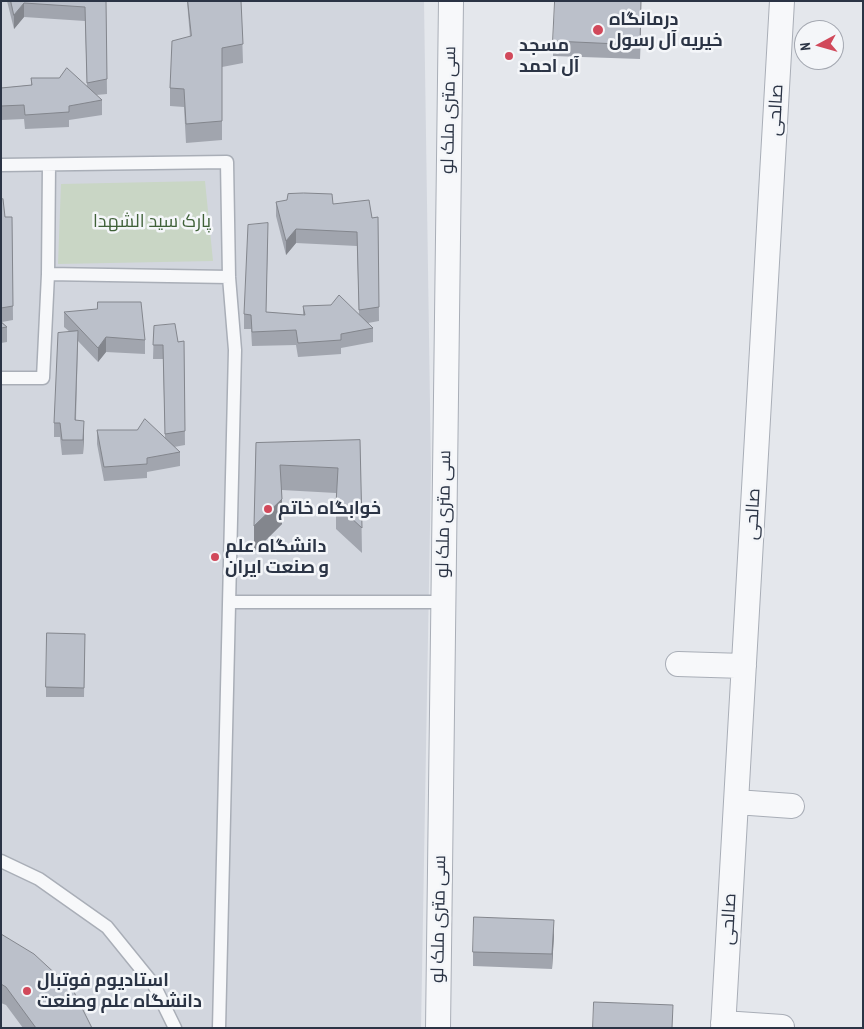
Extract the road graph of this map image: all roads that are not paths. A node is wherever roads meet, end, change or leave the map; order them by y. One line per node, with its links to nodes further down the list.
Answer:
1 (451, 1): 9 (street, سی متری ملک لو)
2 (782, 1): 11 (street, صالحی)
3 (1, 164): 4 (lane)
4 (49, 165): 5 (lane); 6 (lane)
5 (48, 274): 6 (lane); 7 (lane)
6 (229, 277): 8 (lane)
7 (1, 378)
8 (230, 602): 9 (lane); 18 (lane)
9 (443, 602): 19 (street, سی متری ملک لو)
10 (678, 664): 11 (street)
11 (744, 666): 12 (street, صالحی)
12 (736, 802): 13 (street); 15 (street, صالحی)
13 (792, 806)
14 (1, 861): 17 (lane)
15 (723, 1025): 16 (street)
16 (782, 1027)
17 (175, 1028)
18 (219, 1028)
19 (438, 1028)

